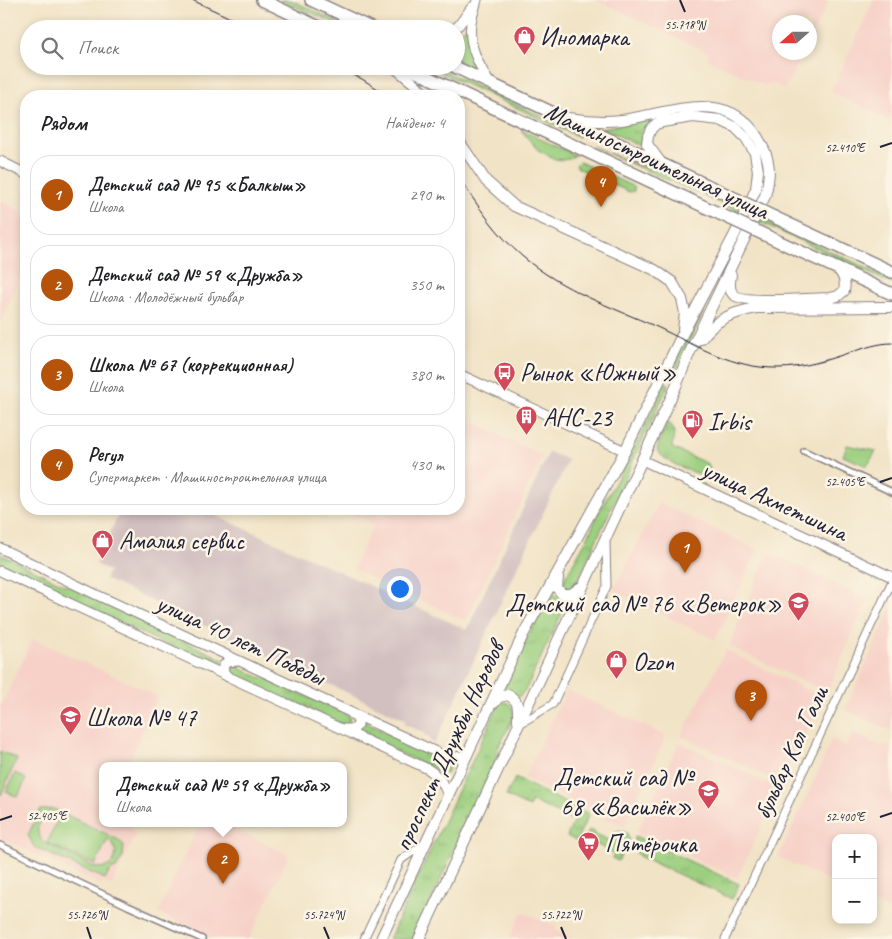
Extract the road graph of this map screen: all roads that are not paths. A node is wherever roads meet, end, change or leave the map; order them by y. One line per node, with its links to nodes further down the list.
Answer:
1 (262, 0): 4 (main road)
2 (311, 0): 5 (main road)
3 (477, 0): 6 (street); 10 (street)
4 (304, 20)
5 (354, 20)
6 (463, 20)
7 (465, 72): 10 (main road, Машиностроительная улица)
8 (403, 75): 11 (main road)
9 (423, 75): 12 (main road, Машиностроительная улица)
10 (490, 84): 14 (main road, Машиностроительная улица)
11 (420, 90)
12 (455, 90)
13 (465, 95): 17 (main road, Машиностроительная улица)
14 (562, 118): 15 (main road, Машиностроительная улица); 21 (main road)
15 (596, 133): 17 (main road); 19 (main road, Машиностроительная улица)
16 (465, 150): 26 (main road)
17 (587, 152): 22 (main road, Машиностроительная улица, bridge)
18 (0, 161): 20 (street)
19 (662, 164): 23 (main road, Машиностроительная улица, bridge); 26 (main road, проспект Дружбы Народов)
20 (20, 171)
21 (732, 266): 22 (main road); 27 (main road)
22 (838, 269): 24 (main road, Машиностроительная улица)
23 (892, 272)
24 (892, 294)
25 (892, 307): 27 (main road)
26 (683, 334): 29 (main road, проспект Дружбы Народов)
27 (690, 354): 30 (main road)
28 (465, 377): 31 (street)
29 (659, 382): 30 (main road); 31 (main road, проспект Дружбы Народов)
30 (674, 390): 33 (main road)
31 (626, 451): 38 (main road, проспект Дружбы Народов)
32 (804, 451): 34 (street)
33 (642, 460): 35 (main road); 39 (street, улица Ахметшина)
34 (892, 492)
35 (606, 537): 41 (main road); 46 (street)
36 (0, 548): 42 (street, улица 40 лет Победы)
37 (0, 571): 43 (street, улица 40 лет Победы)
38 (558, 574): 41 (main road); 44 (main road, проспект Дружбы Народов)
39 (892, 577)
40 (892, 582): 56 (street, бульвар Кол Гали)
41 (583, 586): 46 (main road)
42 (239, 660): 43 (street); 45 (street, улица 40 лет Победы)
43 (228, 677): 47 (street, улица 40 лет Победы)
44 (490, 707): 46 (main road); 48 (main road, проспект Дружбы Народов)
45 (349, 710): 47 (street); 48 (street, улица 40 лет Победы)
46 (518, 725): 55 (main road)
47 (339, 729): 49 (street, улица 40 лет Победы)
48 (467, 755): 49 (main road, проспект Дружбы Народов)
49 (448, 796): 50 (main road, проспект Дружбы Народов)
50 (425, 844): 53 (street); 54 (main road, проспект Дружбы Народов)
51 (0, 845): 52 (street)
52 (202, 939)
53 (364, 939)
54 (381, 939)
55 (419, 939)
56 (725, 939)

